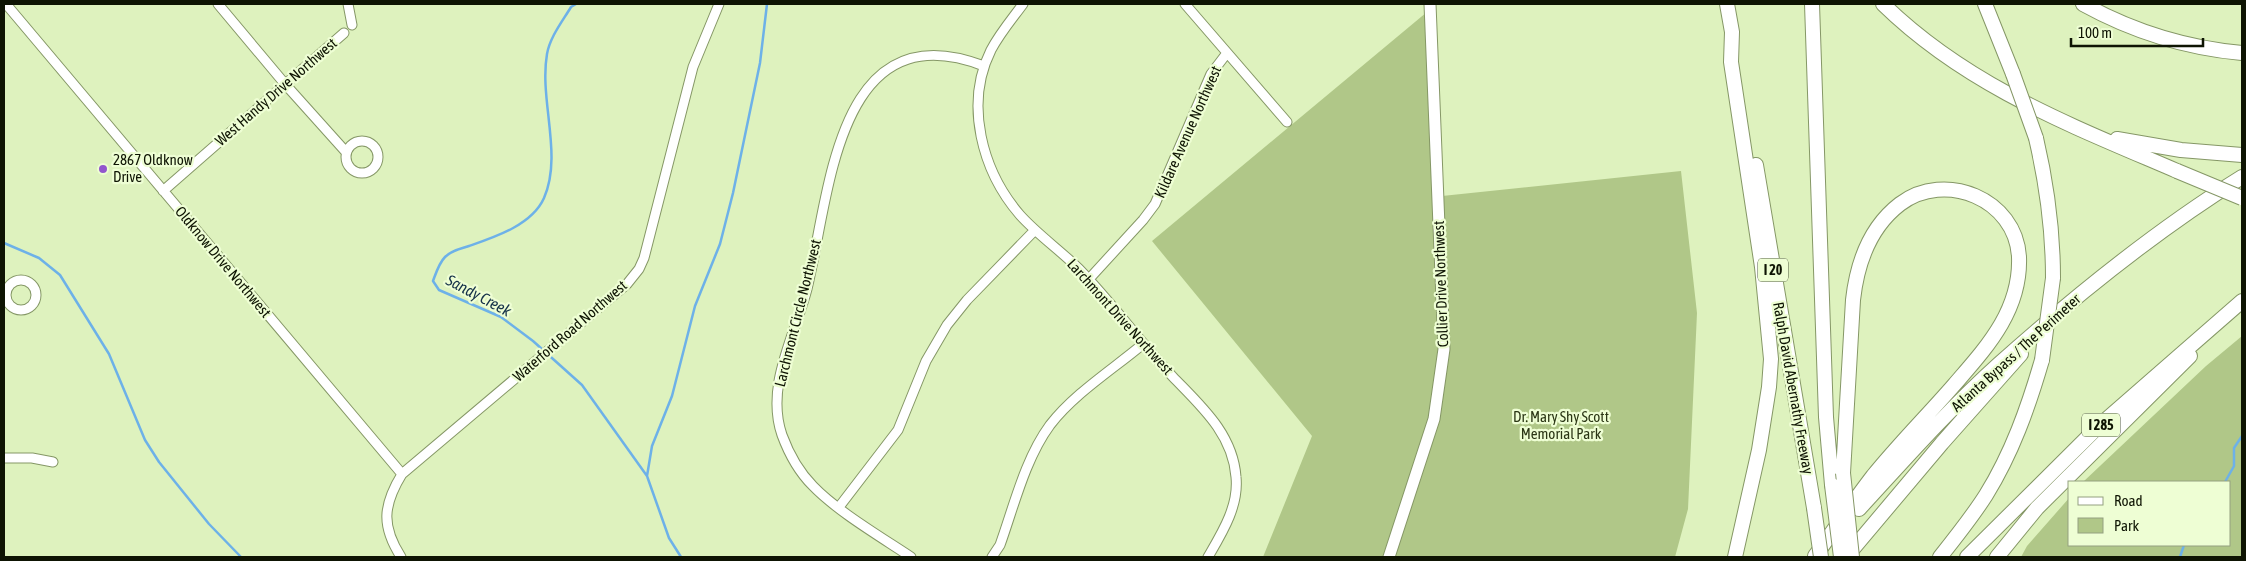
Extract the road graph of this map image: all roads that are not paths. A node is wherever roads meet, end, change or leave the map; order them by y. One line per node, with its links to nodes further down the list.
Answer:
1 (6, 4): 25 (street, Oldknow Drive Northwest)
2 (218, 4): 19 (street)
3 (348, 4): 13 (street)
4 (719, 4): 34 (street, Waterford Road Northwest)
5 (1023, 4): 18 (street, Larchmont Drive Northwest)
6 (1185, 4): 16 (street)
7 (1430, 4): 40 (main road, Collier Drive Northwest)
8 (1727, 4): 14 (highway, I 20)
9 (1812, 4): 44 (highway, bridge)
10 (1882, 4): 21 (highway)
11 (1985, 4): 47 (highway, bridge)
12 (2084, 4): 17 (highway)
13 (352, 25)
14 (1732, 32): 41 (highway); 43 (highway, Ralph David Abernathy Freeway / I 20, bridge)
15 (344, 33): 19 (street, West Handy Drive Northwest)
16 (1227, 53): 20 (street); 28 (street, Kildare Avenue Northwest)
17 (2242, 53)
18 (984, 66): 27 (street, Larchmont Drive Northwest); 35 (street, Larchmont Circle Northwest)
19 (285, 84): 22 (street); 25 (street, West Handy Drive Northwest)
20 (1287, 122)
21 (2066, 124): 23 (highway); 26 (highway, bridge)
22 (346, 152)
23 (2236, 155)
24 (2242, 177): 30 (highway, Atlanta Bypass / The Perimeter)
25 (163, 190): 34 (street, Oldknow Drive Northwest)
26 (2242, 198)
27 (1035, 230): 28 (street, Larchmont Drive Northwest); 35 (street)
28 (1089, 279): 31 (street, Larchmont Drive Northwest)
29 (2242, 303): 48 (highway, I 285); 49 (highway)
30 (2058, 313): 42 (highway, Atlanta Bypass / The Perimeter); 45 (highway)
31 (1143, 344): 38 (street); 39 (street, Larchmont Drive Northwest)
32 (4, 458): 33 (street)
33 (53, 462)
34 (402, 474): 36 (street, Waterford Road Northwest)
35 (839, 507): 37 (street, Larchmont Circle Northwest)
36 (401, 557)
37 (911, 557)
38 (992, 557)
39 (1208, 557)
40 (1389, 557)
41 (1736, 557)
42 (1815, 557): 46 (highway, bridge)
43 (1822, 557)
44 (1841, 557)
45 (1846, 557)
46 (1852, 557)
47 (1940, 557)
48 (1968, 557)
49 (1997, 557)

